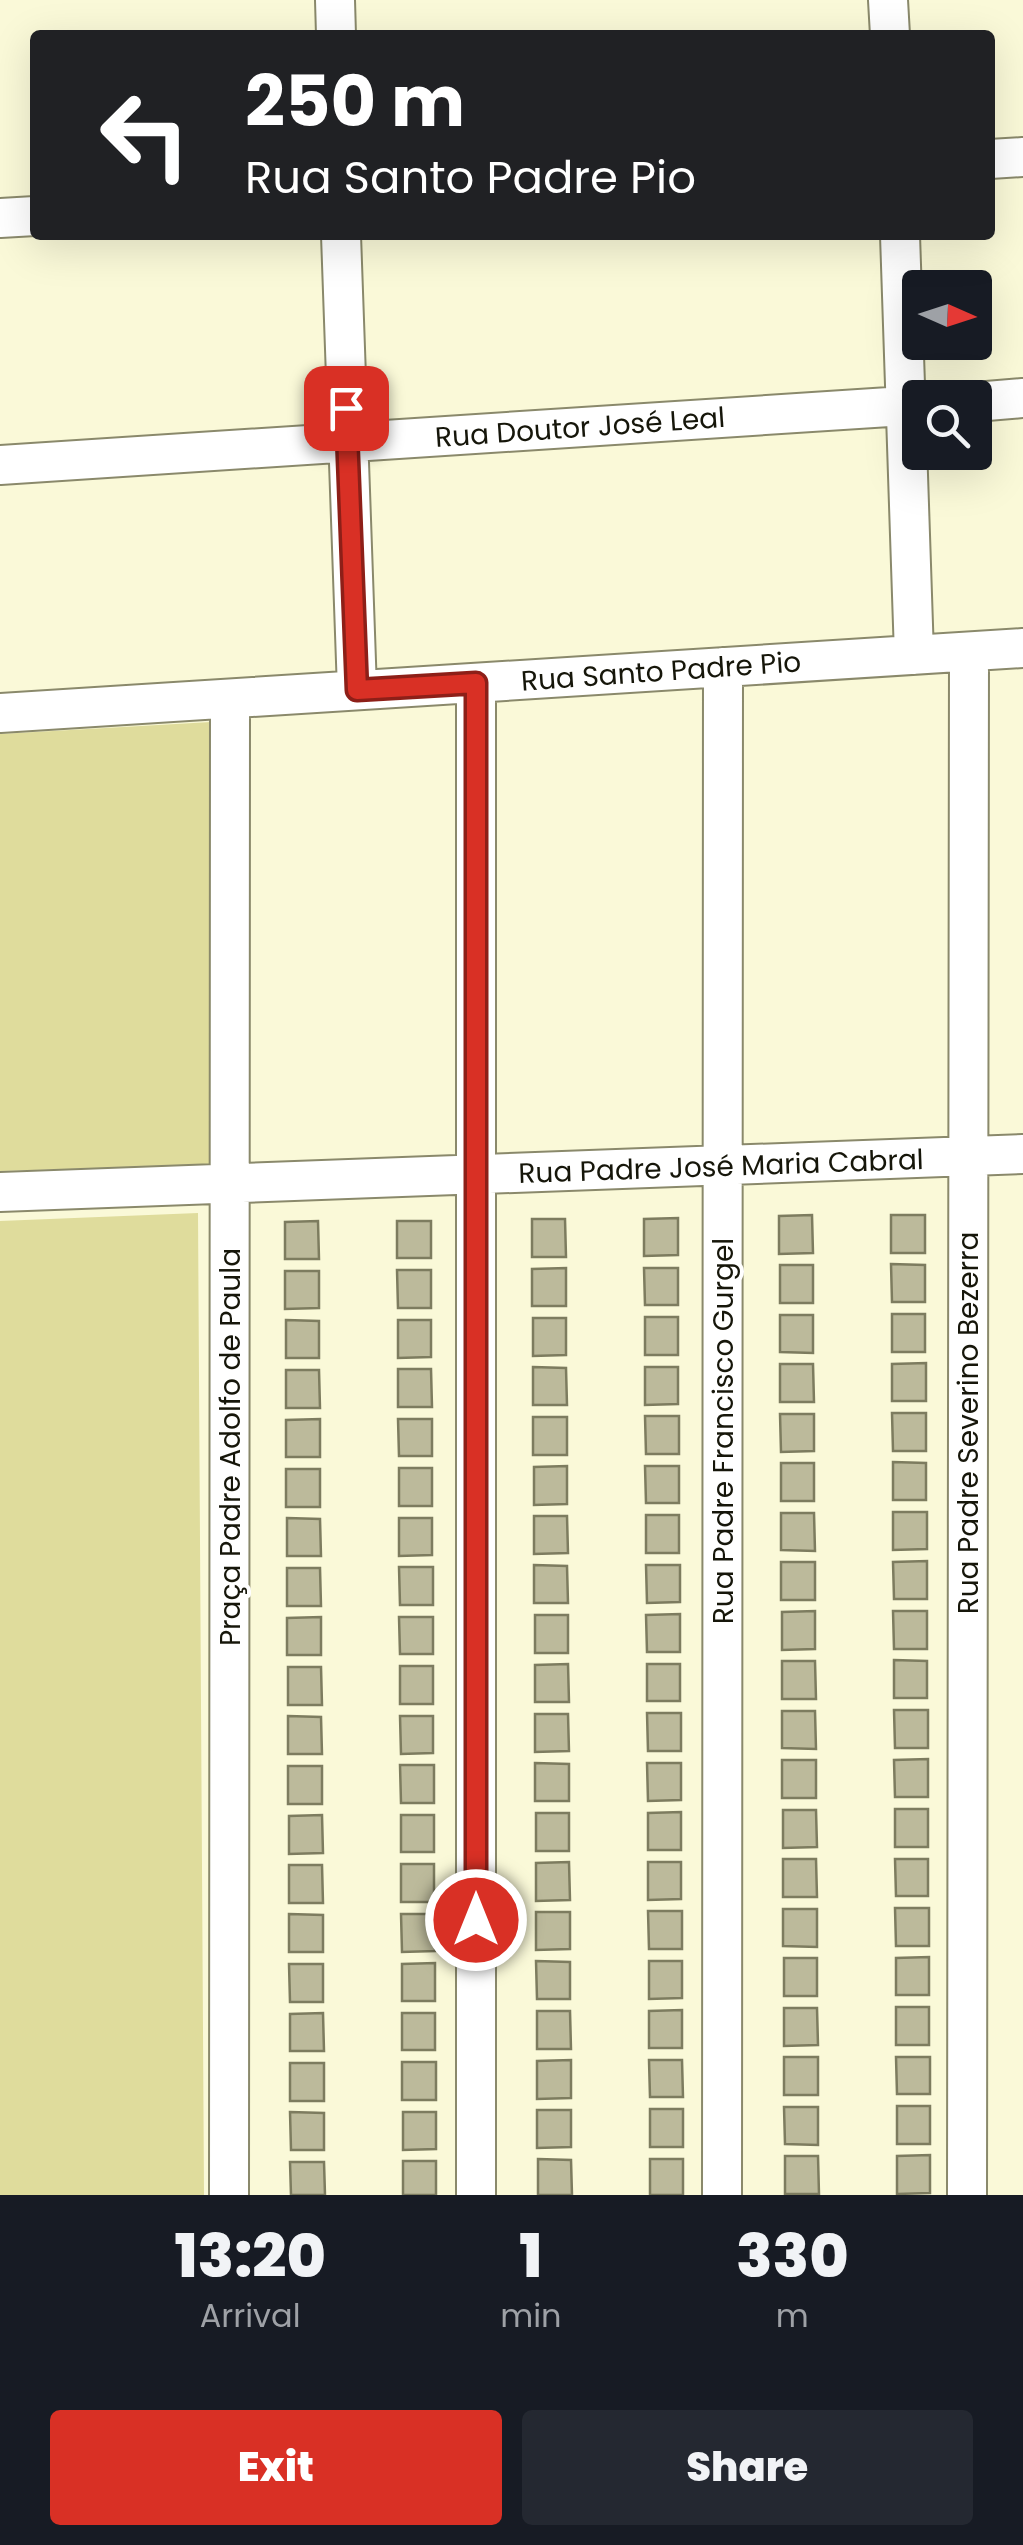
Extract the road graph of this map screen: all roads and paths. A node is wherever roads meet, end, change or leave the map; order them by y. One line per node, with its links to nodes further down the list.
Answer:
1 (335, 0): 3 (street)
2 (888, 0): 4 (street)
3 (336, 30)
4 (890, 30)
5 (1023, 157): 6 (street)
6 (995, 159)
7 (30, 216): 8 (street)
8 (0, 218)
9 (340, 240): 15 (street)
10 (900, 240): 11 (street)
11 (911, 380)
12 (1023, 398): 13 (street)
13 (992, 401)
14 (902, 407): 15 (street, Rua Doutor José Leal)
15 (348, 442): 16 (street, Rua Doutor José Leal); 23 (street)
16 (0, 465)
17 (913, 470): 20 (street)
18 (1023, 648): 19 (street, Rua Santo Padre Pio)
19 (970, 652): 20 (street, Rua Santo Padre Pio); 27 (street, Rua Padre Severino Bezerra)
20 (914, 656): 21 (street, Rua Santo Padre Pio)
21 (723, 667): 22 (street, Rua Santo Padre Pio); 28 (street, Rua Padre Francisco Gurgel)
22 (476, 683): 23 (street, Rua Santo Padre Pio); 29 (street)
23 (357, 690): 24 (street, Rua Santo Padre Pio)
24 (230, 698): 25 (street, Rua Santo Padre Pio); 30 (street, Praça Padre Adolfo de Paula)
25 (0, 713)
26 (1023, 1154): 27 (street, Rua Padre José Maria Cabral)
27 (969, 1156): 28 (street, Rua Padre José Maria Cabral); 35 (street, Rua Padre Severino Bezerra)
28 (723, 1166): 29 (street, Rua Padre José Maria Cabral); 34 (street, Rua Padre Francisco Gurgel)
29 (476, 1175): 30 (street, Rua Padre José Maria Cabral); 33 (street)
30 (230, 1183): 31 (street, Rua Padre José Maria Cabral); 32 (street, Praça Padre Adolfo de Paula)
31 (0, 1192)
32 (229, 2195)
33 (476, 2195)
34 (722, 2195)
35 (967, 2195)

